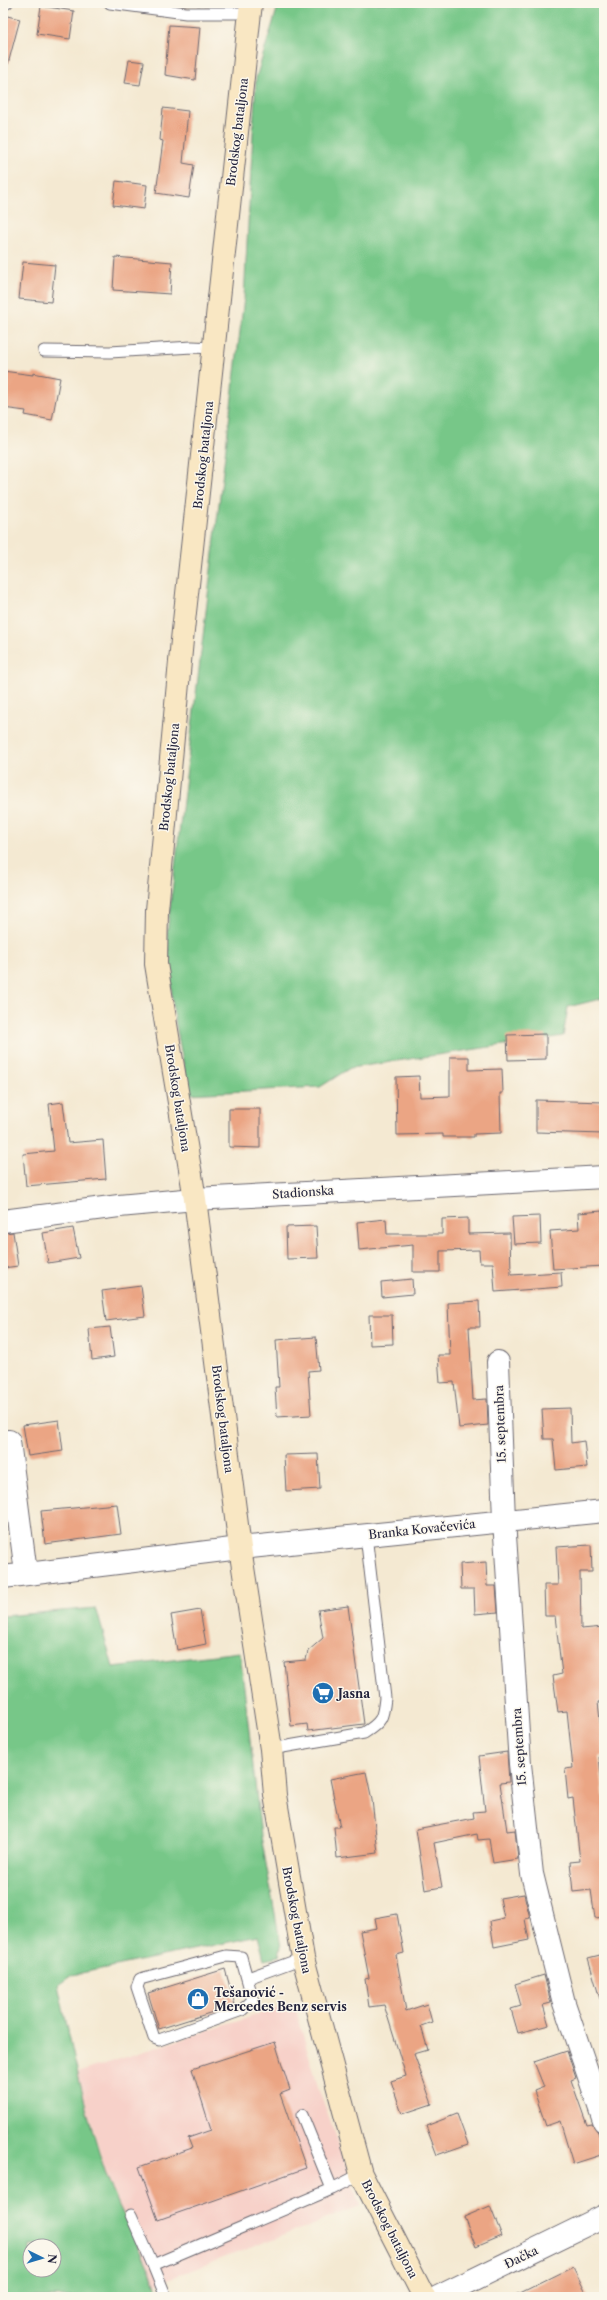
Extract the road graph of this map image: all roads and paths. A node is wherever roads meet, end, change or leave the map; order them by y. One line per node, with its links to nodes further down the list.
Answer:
1 (7, 3): 3 (lane)
2 (110, 3): 4 (lane)
3 (3, 4)
4 (251, 8): 5 (street, Brodskog bataljona)
5 (214, 348): 6 (lane); 8 (street, Brodskog bataljona)
6 (44, 351)
7 (604, 1177): 8 (street, Stadionska)
8 (194, 1199): 9 (street, Stadionska); 15 (street, Brodskog bataljona)
9 (3, 1221)
10 (498, 1362): 13 (street, 15. septembra)
11 (9, 1441): 16 (street)
12 (604, 1511): 13 (street, Branka Kovačevića)
13 (504, 1520): 14 (street, Branka Kovačevića); 22 (street, 15. septembra)
14 (366, 1535): 15 (street, Branka Kovačevića); 18 (lane)
15 (240, 1548): 16 (street); 18 (street, Brodskog bataljona)
16 (26, 1573): 17 (street)
17 (3, 1577)
18 (271, 1748): 19 (street, Brodskog bataljona)
19 (303, 1958): 20 (lane); 23 (street, Brodskog bataljona)
20 (248, 1978): 20 (lane)
21 (302, 2114): 24 (lane)
22 (604, 2122)
23 (361, 2174): 24 (lane); 29 (street, Brodskog bataljona)
24 (332, 2189): 27 (lane)
25 (131, 2215): 27 (lane)
26 (604, 2216): 30 (street, Đačka)
27 (153, 2265): 28 (lane)
28 (166, 2297)
29 (424, 2297)
30 (438, 2297)

